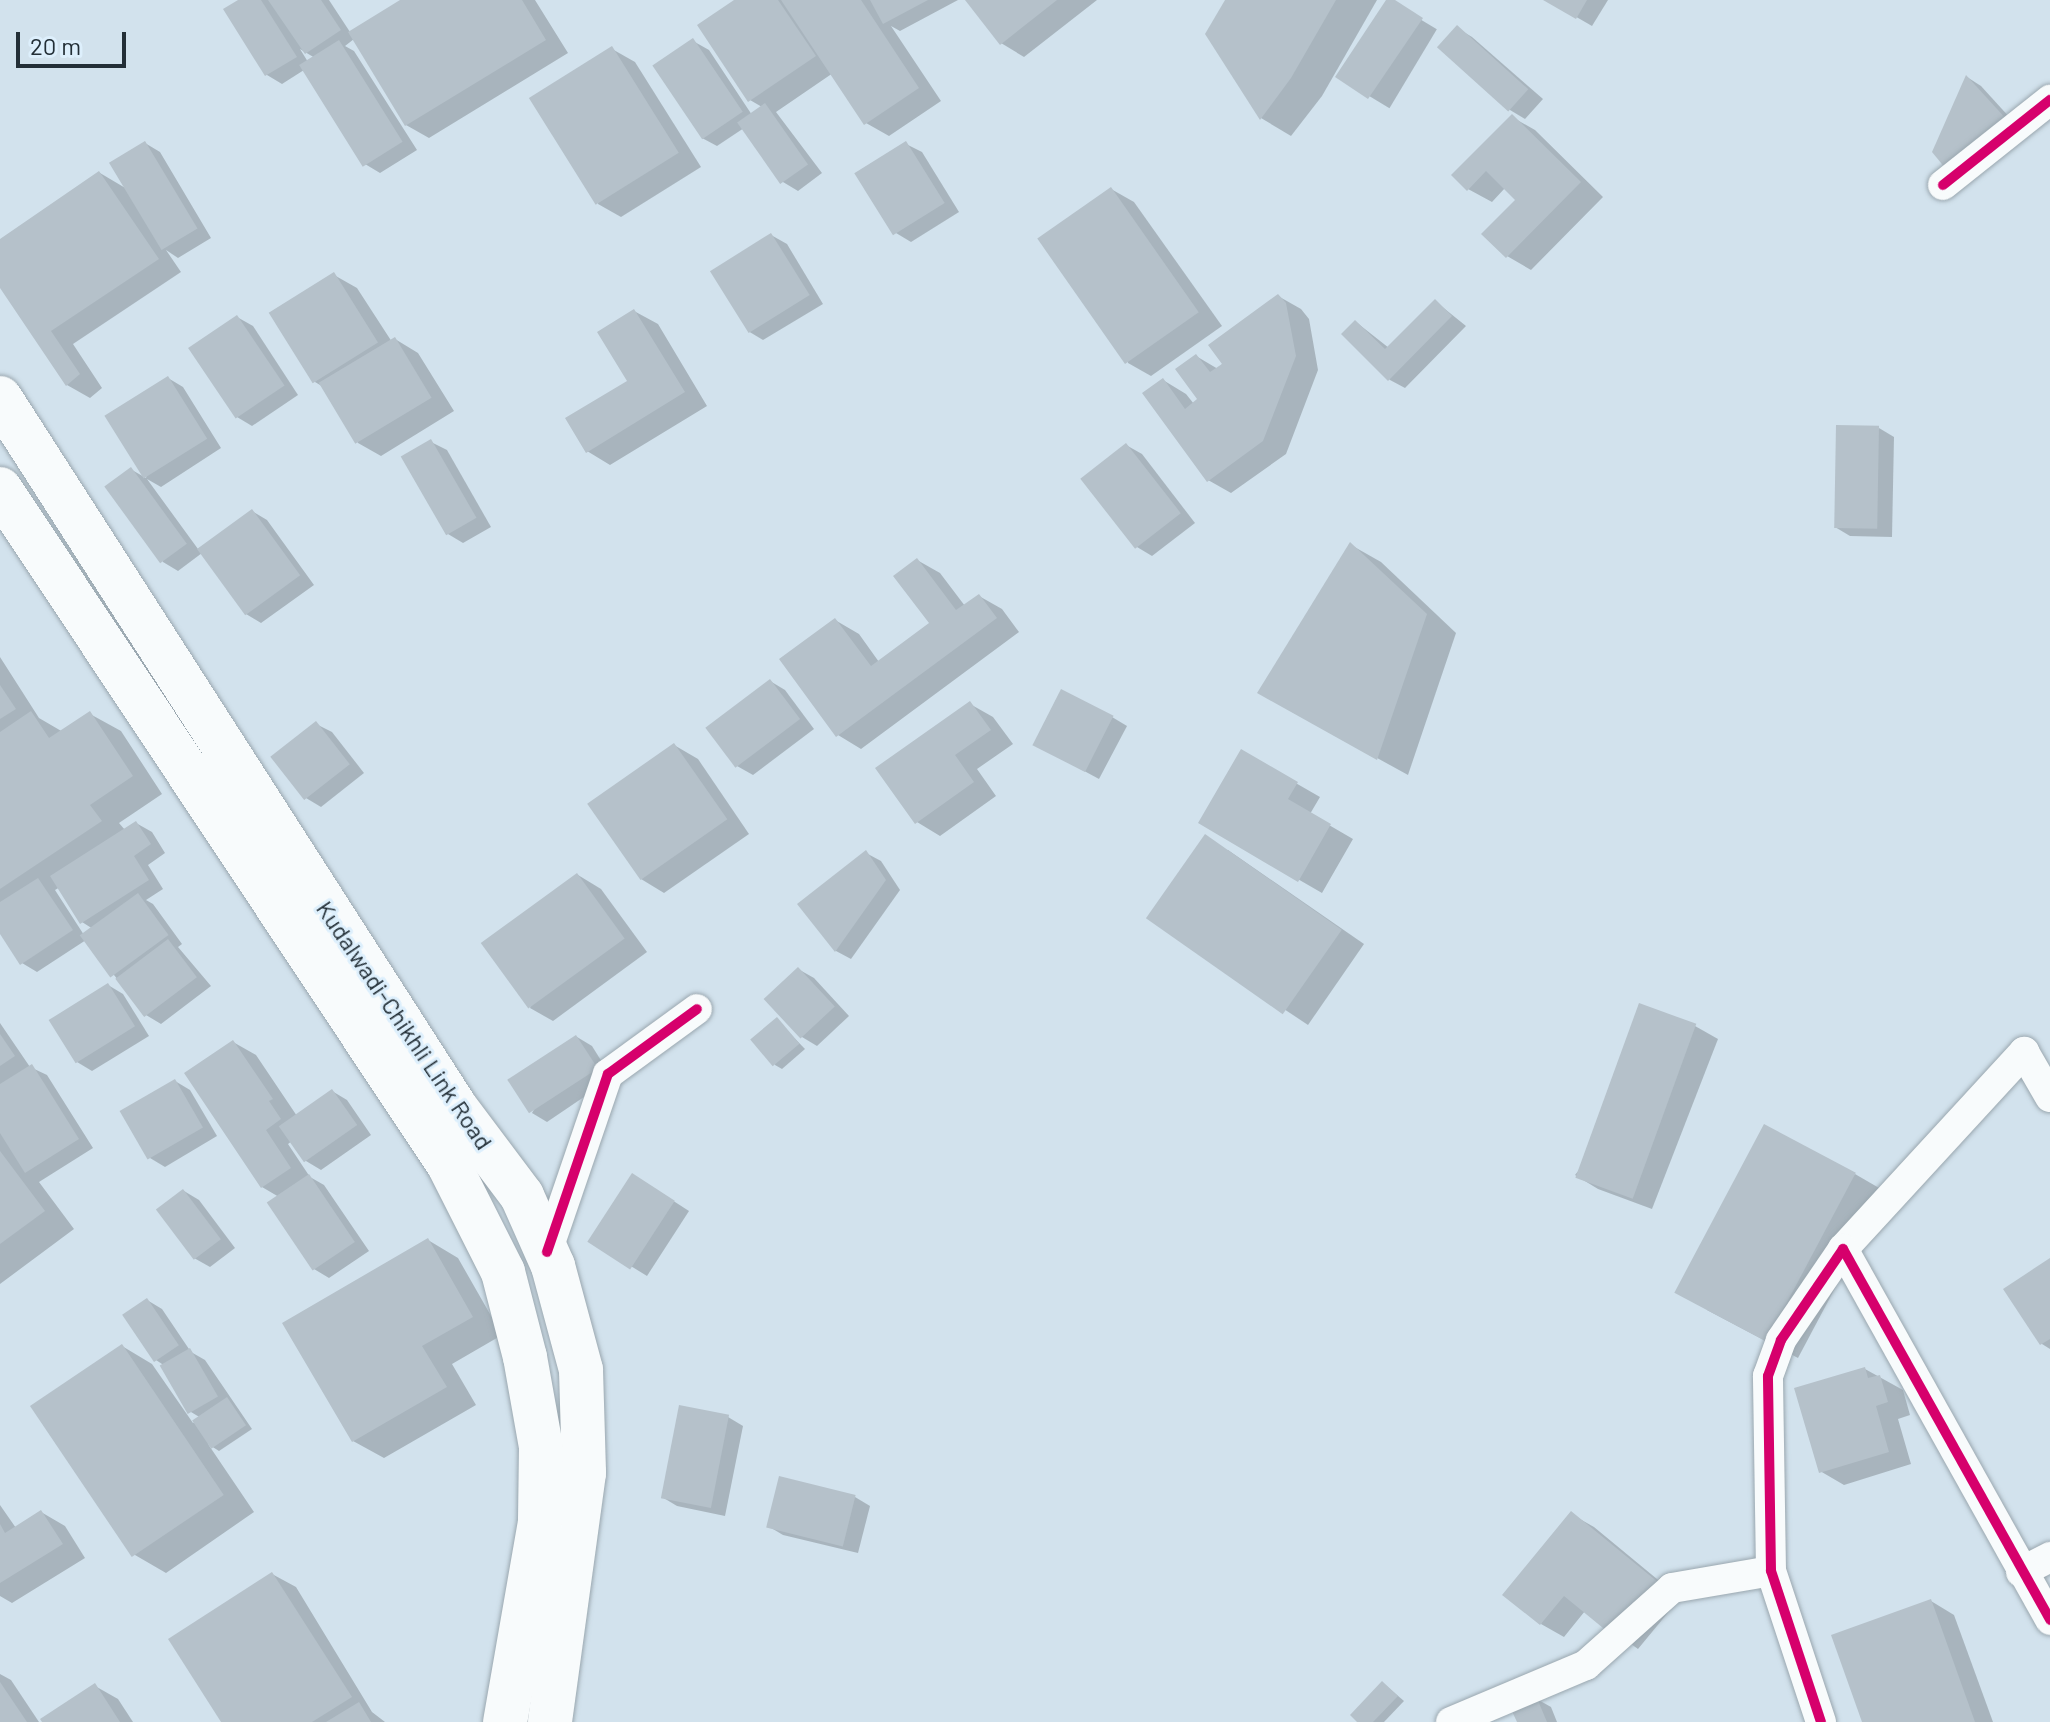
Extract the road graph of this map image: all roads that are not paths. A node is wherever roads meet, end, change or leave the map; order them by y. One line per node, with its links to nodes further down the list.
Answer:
1 (2050, 100): 2 (street)
2 (1943, 185)
3 (0, 398): 4 (main road, Kudalwadi-Chikhli Link Road)
4 (11, 442): 9 (main road, Kudalwadi-Chikhli Link Road)
5 (0, 489): 14 (main road, Kudalwadi-Chikhli Link Road)
6 (697, 1009): 9 (street)
7 (2050, 1097): 8 (street)
8 (1843, 1249): 11 (street); 12 (street)
9 (547, 1252): 15 (main road, Kudalwadi-Chikhli Link Road)
10 (2050, 1557): 12 (street)
11 (1771, 1571): 16 (street); 17 (street)
12 (2021, 1572): 13 (street)
13 (2050, 1620)
14 (505, 1722)
15 (550, 1722)
16 (1451, 1722)
17 (1821, 1722)

